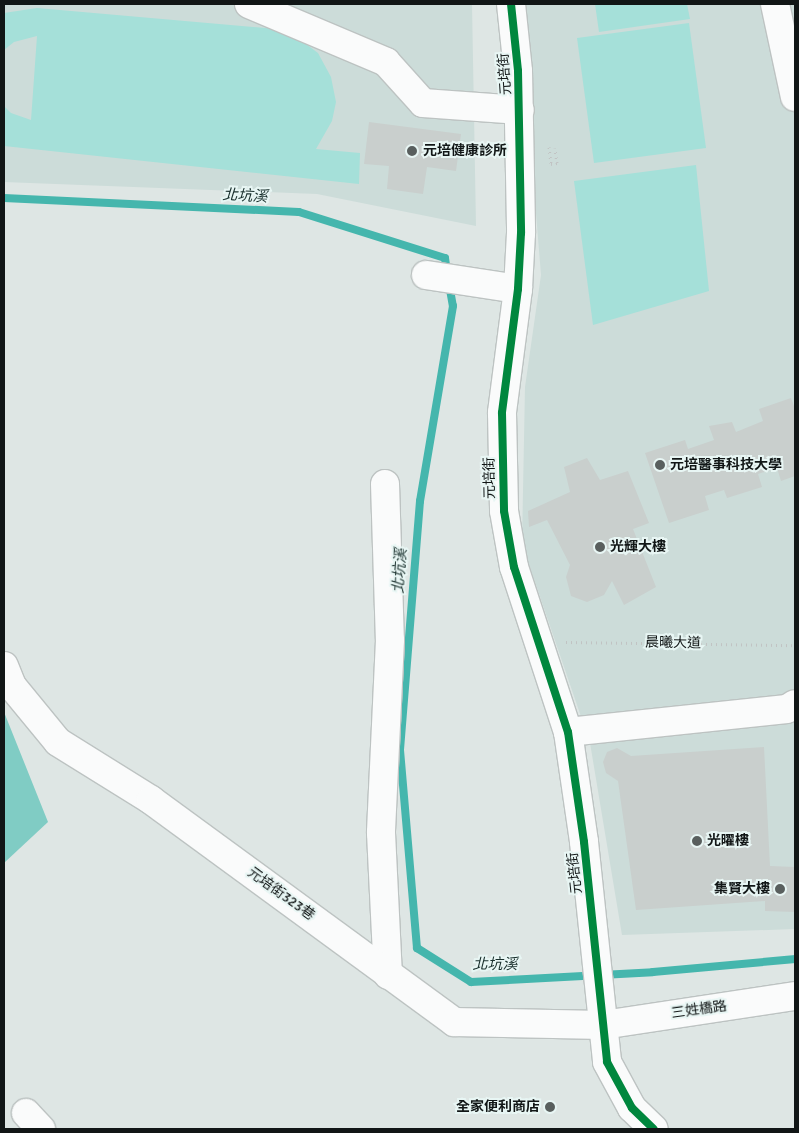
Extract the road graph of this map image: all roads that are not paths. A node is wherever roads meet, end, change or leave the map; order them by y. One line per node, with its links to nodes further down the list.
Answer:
1 (249, 4): 5 (street)
2 (511, 4): 5 (street, 元培街)
3 (775, 4): 4 (street)
4 (795, 97)
5 (520, 110): 7 (street, 元培街)
6 (426, 275): 7 (street)
7 (518, 289): 11 (street, 元培街)
8 (385, 484): 12 (street)
9 (4, 666): 12 (street, 元培街323巷)
10 (795, 704): 11 (street)
11 (568, 732): 14 (street, 元培街)
12 (388, 975): 14 (street, 元培街323巷)
13 (795, 996): 14 (street, 三姓橋路)
14 (603, 1025): 15 (street)
15 (654, 1129)

